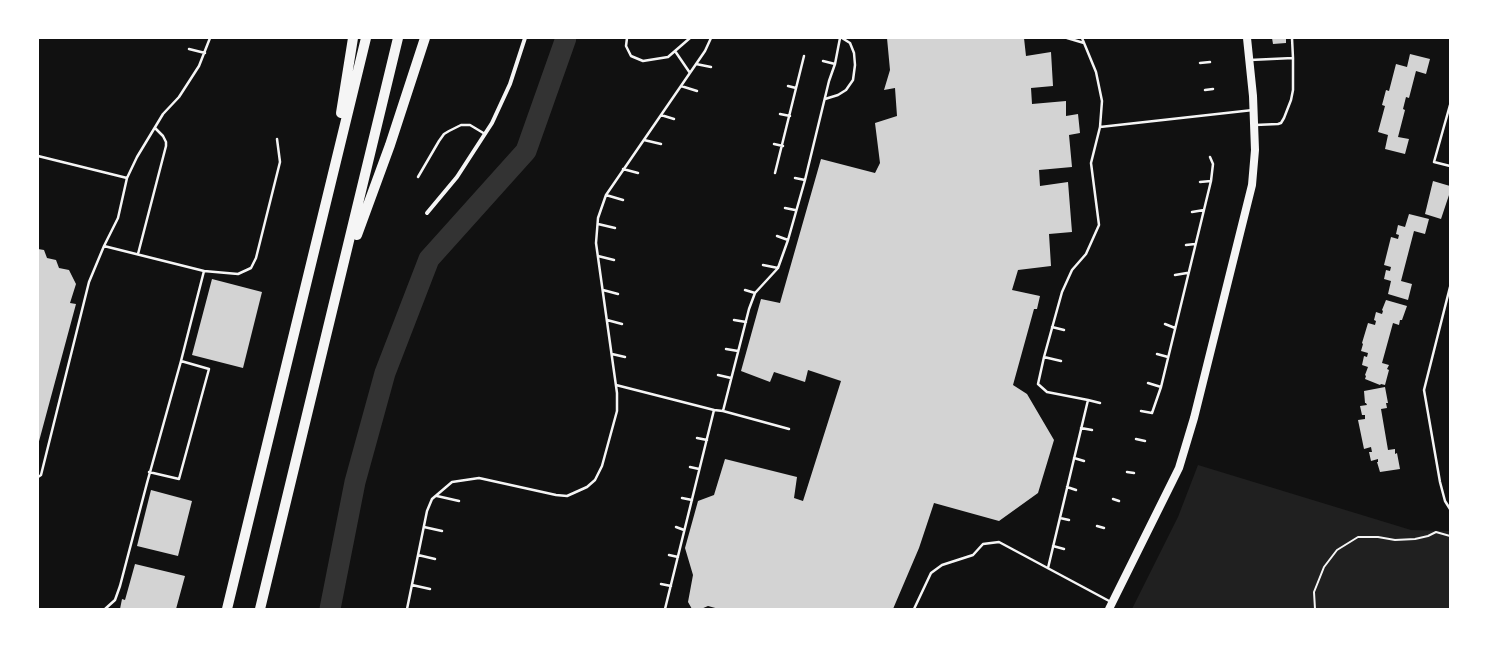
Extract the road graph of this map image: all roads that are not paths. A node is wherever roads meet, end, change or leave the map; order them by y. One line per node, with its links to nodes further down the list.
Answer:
1 (210, 38): 18 (lane)
2 (353, 38): 57 (highway)
3 (366, 38): 57 (highway)
4 (398, 38): 86 (highway)
5 (425, 38): 86 (highway)
6 (525, 38): 45 (street)
7 (627, 38): 17 (lane)
8 (690, 38): 17 (lane)
9 (711, 38): 25 (lane)
10 (841, 38): 26 (lane); 35 (lane)
11 (1067, 38): 15 (lane)
12 (1082, 38): 15 (lane)
13 (1247, 38): 21 (main road)
14 (1292, 38): 20 (lane)
15 (1084, 43): 43 (lane)
16 (189, 49): 18 (lane)
17 (674, 51): 28 (lane)
18 (205, 53): 44 (lane)
19 (804, 56): 31 (lane)
20 (1293, 58): 21 (lane); 42 (lane)
21 (1250, 60): 37 (main road)
22 (823, 61): 26 (lane)
23 (1210, 62): 24 (lane)
24 (1200, 63)
25 (696, 64): 27 (lane); 28 (lane)
26 (835, 64): 35 (lane)
27 (711, 67)
28 (690, 73): 29 (lane)
29 (680, 86): 34 (lane); 39 (lane)
30 (788, 86): 31 (lane)
31 (796, 88): 40 (lane)
32 (1213, 89): 33 (lane)
33 (1205, 90)
34 (697, 91)
35 (824, 99): 61 (lane)
36 (1450, 105): 53 (lane)
37 (1254, 110): 42 (main road); 43 (lane)
38 (780, 114): 40 (lane)
39 (661, 115): 41 (lane); 47 (lane)
40 (790, 116): 50 (lane)
41 (674, 119)
42 (1255, 125): 162 (main road)
43 (1100, 127): 97 (lane)
44 (155, 128): 59 (lane); 78 (lane)
45 (485, 134): 58 (lane); 70 (street)
46 (277, 139): 83 (lane)
47 (644, 140): 48 (lane); 54 (lane)
48 (661, 144)
49 (774, 144): 50 (lane)
50 (783, 146): 56 (lane)
51 (38, 156): 59 (lane)
52 (1210, 157): 62 (lane)
53 (1450, 166)
54 (623, 170): 55 (lane); 64 (lane)
55 (638, 173)
56 (775, 173)
57 (332, 176): 164 (highway)
58 (418, 177)
59 (127, 178): 77 (lane)
60 (795, 178): 61 (lane)
61 (805, 180): 67 (lane)
62 (1211, 181): 63 (lane); 68 (lane)
63 (1200, 182)
64 (606, 195): 65 (lane); 71 (lane)
65 (623, 200)
66 (785, 208): 67 (lane)
67 (795, 210): 74 (lane)
68 (1204, 210): 69 (lane); 75 (lane)
69 (1192, 212)
70 (427, 213)
71 (598, 224): 72 (lane); 79 (lane)
72 (615, 228)
73 (777, 236): 74 (lane)
74 (788, 240): 82 (lane)
75 (1195, 244): 76 (lane); 84 (lane)
76 (1186, 245)
77 (104, 246): 78 (lane); 133 (lane)
78 (138, 254): 83 (lane)
79 (598, 256): 80 (lane); 88 (lane)
80 (614, 260)
81 (763, 265): 82 (lane)
82 (778, 268): 90 (lane)
83 (204, 271): 107 (lane)
84 (1187, 274): 85 (lane); 98 (lane)
85 (1175, 275)
86 (340, 282): 165 (highway)
87 (1450, 287): 142 (lane)
88 (603, 290): 91 (lane); 92 (lane)
89 (745, 290): 90 (lane)
90 (755, 293): 94 (lane)
91 (618, 294)
92 (607, 320): 95 (lane); 102 (lane)
93 (734, 320): 94 (lane)
94 (746, 322): 101 (lane)
95 (622, 324)
96 (1165, 324): 98 (lane)
97 (1052, 327): 99 (lane); 105 (lane)
98 (1175, 328): 106 (lane)
99 (1064, 330)
100 (726, 348): 101 (lane)
101 (738, 351): 110 (lane)
102 (612, 354): 104 (lane); 112 (lane)
103 (1157, 354): 106 (lane)
104 (625, 357)
105 (1044, 357): 108 (lane); 114 (lane)
106 (1168, 357): 113 (lane)
107 (181, 361): 130 (lane); 130 (lane)
108 (1061, 361)
109 (718, 375): 110 (lane)
110 (731, 378): 117 (lane)
111 (1148, 383): 113 (lane)
112 (616, 385): 116 (lane); 136 (lane)
113 (1161, 387): 118 (lane)
114 (1088, 400): 115 (lane); 119 (lane)
115 (1100, 403)
116 (714, 410): 117 (lane); 124 (lane)
117 (723, 411): 120 (lane)
118 (1141, 411)
119 (1080, 428): 121 (lane); 126 (lane)
120 (789, 429)
121 (1092, 430)
122 (697, 438): 124 (lane)
123 (1136, 439): 125 (lane)
124 (706, 440): 129 (lane)
125 (1145, 441)
126 (1074, 458): 127 (lane); 134 (lane)
127 (1084, 461)
128 (690, 467): 129 (lane)
129 (699, 469): 139 (lane)
130 (149, 472): 163 (lane)
131 (1127, 472): 132 (lane)
132 (1134, 474)
133 (38, 477)
134 (1067, 487): 135 (lane); 143 (lane)
135 (1076, 490)
136 (436, 496): 141 (lane); 146 (lane)
137 (682, 498): 139 (lane)
138 (1113, 499): 140 (lane)
139 (692, 500): 149 (lane)
140 (1119, 501)
141 (459, 502)
142 (1450, 509)
143 (1060, 518): 144 (lane); 151 (lane)
144 (1069, 520)
145 (1097, 526): 148 (lane)
146 (424, 527): 150 (lane); 153 (lane)
147 (676, 527): 149 (lane)
148 (1104, 528)
149 (684, 530): 155 (lane)
150 (442, 531)
151 (1053, 546): 152 (lane); 157 (lane)
152 (1064, 549)
153 (418, 555): 156 (lane); 159 (lane)
154 (669, 555): 155 (lane)
155 (678, 557): 160 (lane)
156 (435, 559)
157 (1048, 568): 162 (lane); 168 (lane)
158 (661, 584): 160 (lane)
159 (412, 585): 161 (lane); 166 (lane)
160 (671, 586): 167 (lane)
161 (430, 589)
162 (1111, 606)
163 (105, 609)
164 (227, 609)
165 (260, 609)
166 (407, 609)
167 (665, 609)
168 (914, 609)

